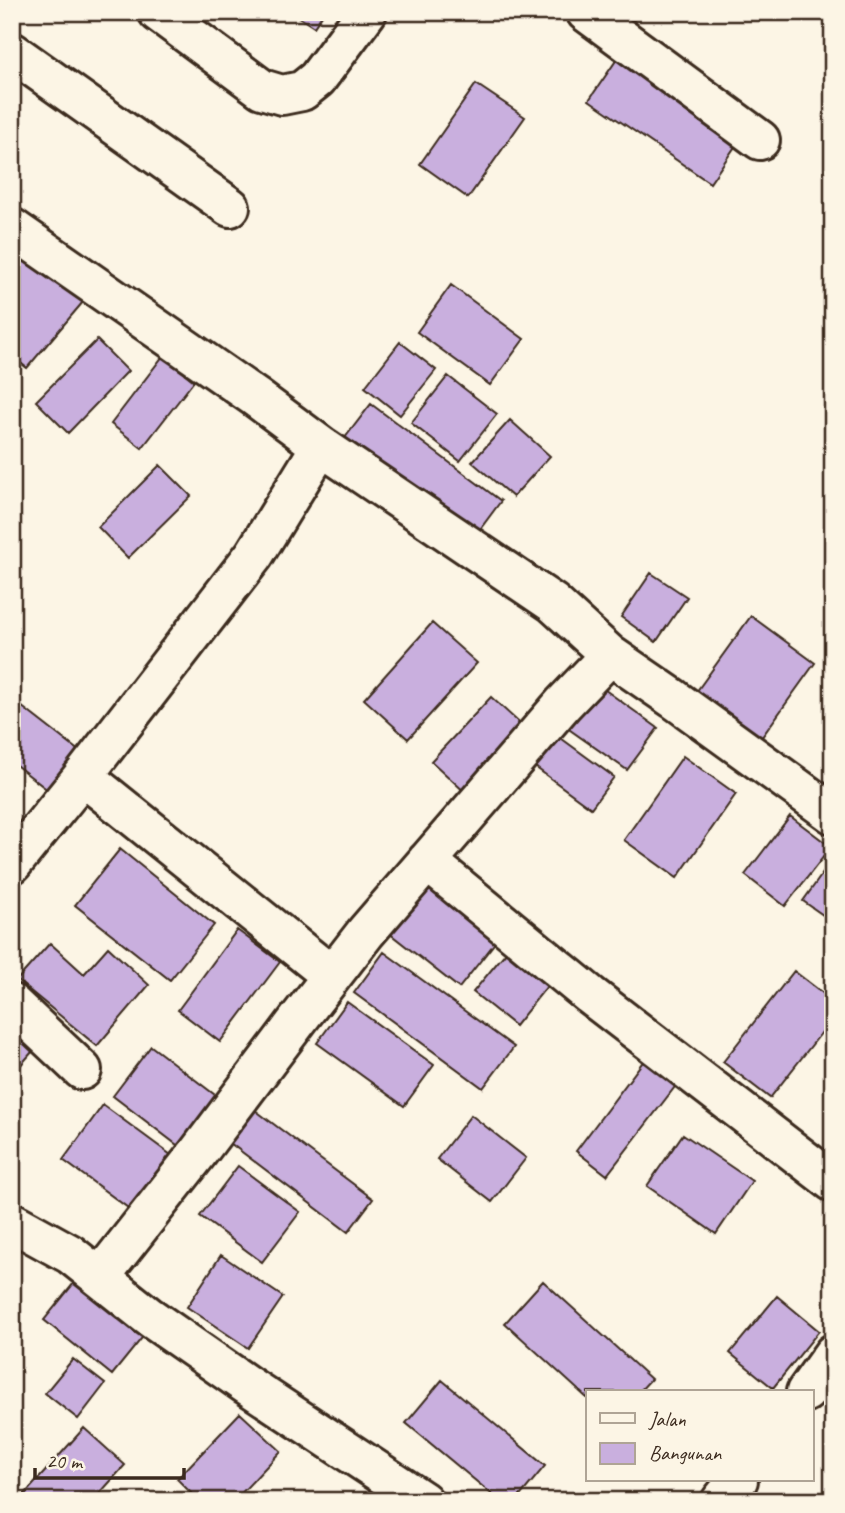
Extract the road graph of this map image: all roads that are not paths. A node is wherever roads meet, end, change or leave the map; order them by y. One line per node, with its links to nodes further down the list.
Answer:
1 (158, 12): 2 (street)
2 (367, 12)
3 (586, 12): 5 (street)
4 (12, 52): 6 (street)
5 (760, 140)
6 (230, 207)
7 (12, 228): 8 (street)
8 (321, 446): 9 (street); 10 (street)
9 (610, 655): 11 (street); 12 (street)
10 (83, 776): 13 (street); 14 (street)
11 (833, 814)
12 (427, 861): 14 (street); 17 (street)
13 (12, 864)
14 (332, 976): 19 (street)
15 (12, 1004): 16 (street)
16 (82, 1070)
17 (833, 1182)
18 (12, 1222): 19 (street)
19 (100, 1277): 23 (street)
20 (833, 1354): 21 (street)
21 (807, 1390)
22 (736, 1482): 24 (street)
23 (423, 1501)
24 (721, 1501)

